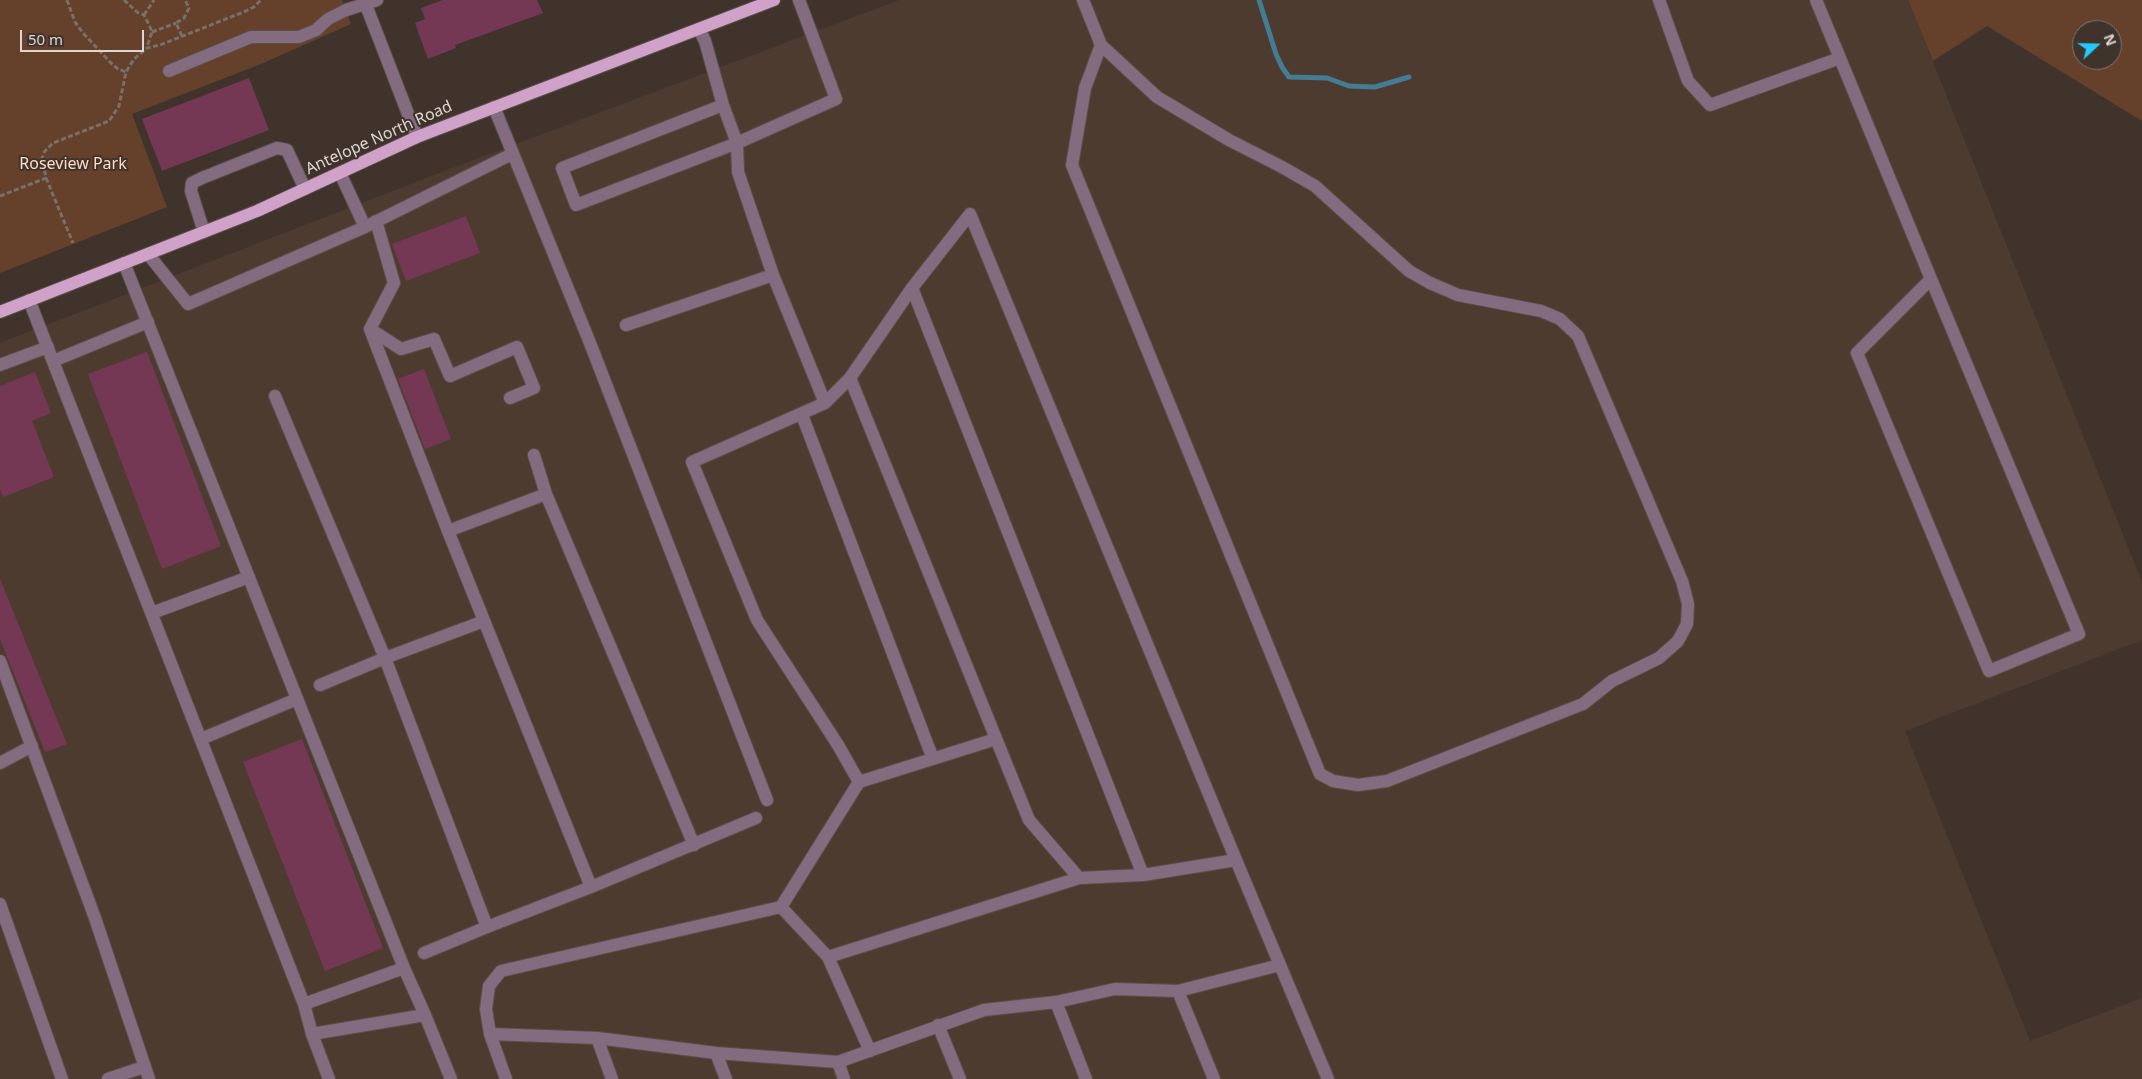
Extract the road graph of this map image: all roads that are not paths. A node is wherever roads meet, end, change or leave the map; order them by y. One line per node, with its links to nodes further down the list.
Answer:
1 (774, 0): 7 (main road, Antelope North Road)
2 (799, 0): 14 (street)
3 (1083, 0): 8 (street)
4 (1659, 0): 9 (street)
5 (1816, 0): 9 (street)
6 (369, 2): 10 (street); 13 (street)
7 (699, 29): 11 (street); 12 (main road, Antelope North Road)
8 (1100, 45): 8 (street)
9 (1840, 58): 24 (street)
10 (169, 71)
11 (723, 105): 14 (street); 14 (street)
12 (494, 107): 13 (main road, Antelope North Road); 15 (street)
13 (417, 137): 16 (main road, Antelope North Road)
14 (738, 143): 23 (street)
15 (512, 154): 18 (street); 55 (street)
16 (340, 172): 17 (main road, Antelope North Road); 19 (street)
17 (305, 189): 20 (main road, Antelope North Road); 20 (street)
18 (376, 221): 19 (street); 30 (street)
19 (364, 227): 21 (street)
20 (204, 232): 21 (main road, Antelope North Road)
21 (148, 254): 22 (main road, Antelope North Road)
22 (124, 263): 26 (main road, Antelope North Road); 28 (street)
23 (773, 275): 29 (street); 37 (street)
24 (1932, 279): 24 (street)
25 (912, 288): 34 (street); 58 (street); 59 (street)
26 (28, 300): 27 (main road, Antelope North Road); 31 (street)
27 (0, 312)
28 (148, 322): 32 (street); 42 (street)
29 (626, 325)
30 (370, 329): 36 (street); 41 (street)
31 (48, 347): 32 (street); 33 (street)
32 (53, 361): 43 (street)
33 (0, 365)
34 (850, 378): 37 (street); 50 (street)
35 (275, 396): 45 (street)
36 (510, 398)
37 (825, 403): 38 (street)
38 (802, 415): 52 (street); 54 (street)
39 (534, 455): 40 (street)
40 (546, 494): 41 (street); 57 (street)
41 (448, 531): 44 (street)
42 (249, 576): 43 (street); 48 (street)
43 (152, 613): 49 (street)
44 (484, 621): 45 (street); 61 (street)
45 (385, 658): 47 (street); 64 (street)
46 (0, 661): 51 (street)
47 (320, 685)
48 (297, 699): 49 (street); 68 (street)
49 (201, 739): 71 (street)
50 (996, 739): 52 (street); 60 (street)
51 (32, 746): 53 (street); 80 (street)
52 (933, 759): 54 (street)
53 (0, 763)
54 (860, 782): 63 (street)
55 (767, 800)
56 (756, 818): 57 (street)
57 (694, 845): 61 (street)
58 (1236, 860): 59 (street); 67 (street)
59 (1143, 875): 60 (street)
60 (1079, 878): 66 (street)
61 (591, 887): 64 (street)
62 (0, 904): 81 (street)
63 (781, 907): 66 (street); 75 (street)
64 (487, 927): 65 (street)
65 (424, 953)
66 (828, 957): 77 (street)
67 (1280, 965): 69 (street); 92 (street)
68 (404, 968): 71 (street); 72 (street)
69 (1178, 991): 70 (street); 91 (street)
70 (1056, 1002): 73 (street); 90 (street)
71 (304, 1004): 74 (street)
72 (425, 1015): 74 (street); 84 (street)
73 (938, 1024): 77 (street); 89 (street)
74 (312, 1034): 83 (street)
75 (490, 1034): 76 (street); 85 (street)
76 (597, 1038): 78 (street); 86 (street)
77 (870, 1051): 79 (street)
78 (716, 1053): 79 (street); 87 (street)
79 (838, 1062): 88 (street)
80 (147, 1073): 82 (street)
81 (62, 1079)
82 (108, 1079)
83 (329, 1079)
84 (451, 1079)
85 (506, 1079)
86 (612, 1079)
87 (726, 1079)
88 (844, 1079)
89 (960, 1079)
90 (1086, 1079)
91 (1214, 1079)
92 (1328, 1079)

